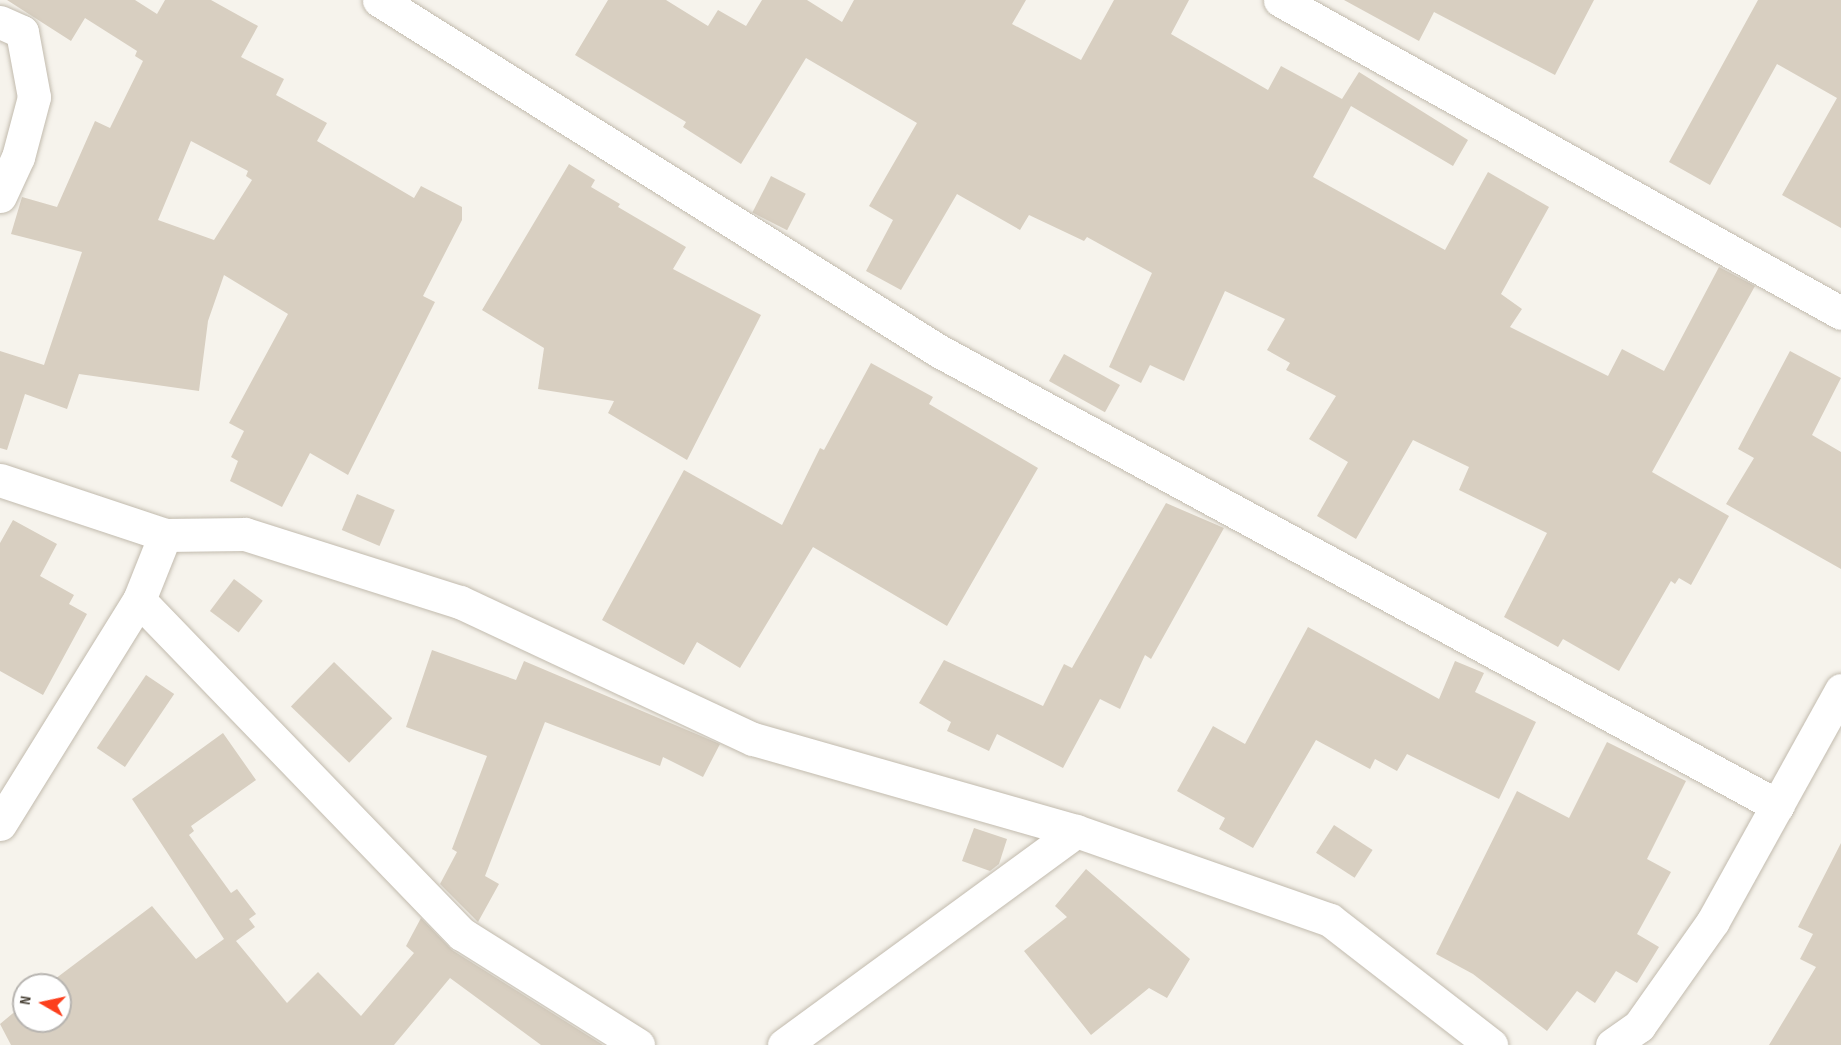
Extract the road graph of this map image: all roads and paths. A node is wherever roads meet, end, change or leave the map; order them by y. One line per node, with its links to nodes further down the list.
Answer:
1 (379, 0): 10 (street)
2 (1280, 0): 5 (street)
3 (0, 22): 4 (street)
4 (0, 196)
5 (1841, 313)
6 (0, 480): 7 (street)
7 (165, 535): 8 (street); 12 (street)
8 (139, 600): 11 (street); 13 (street)
9 (1841, 690): 10 (street)
10 (1778, 806): 16 (street)
11 (0, 824)
12 (1076, 831): 14 (street); 15 (street)
13 (638, 1045)
14 (784, 1045)
15 (1491, 1045)
16 (1612, 1045)

